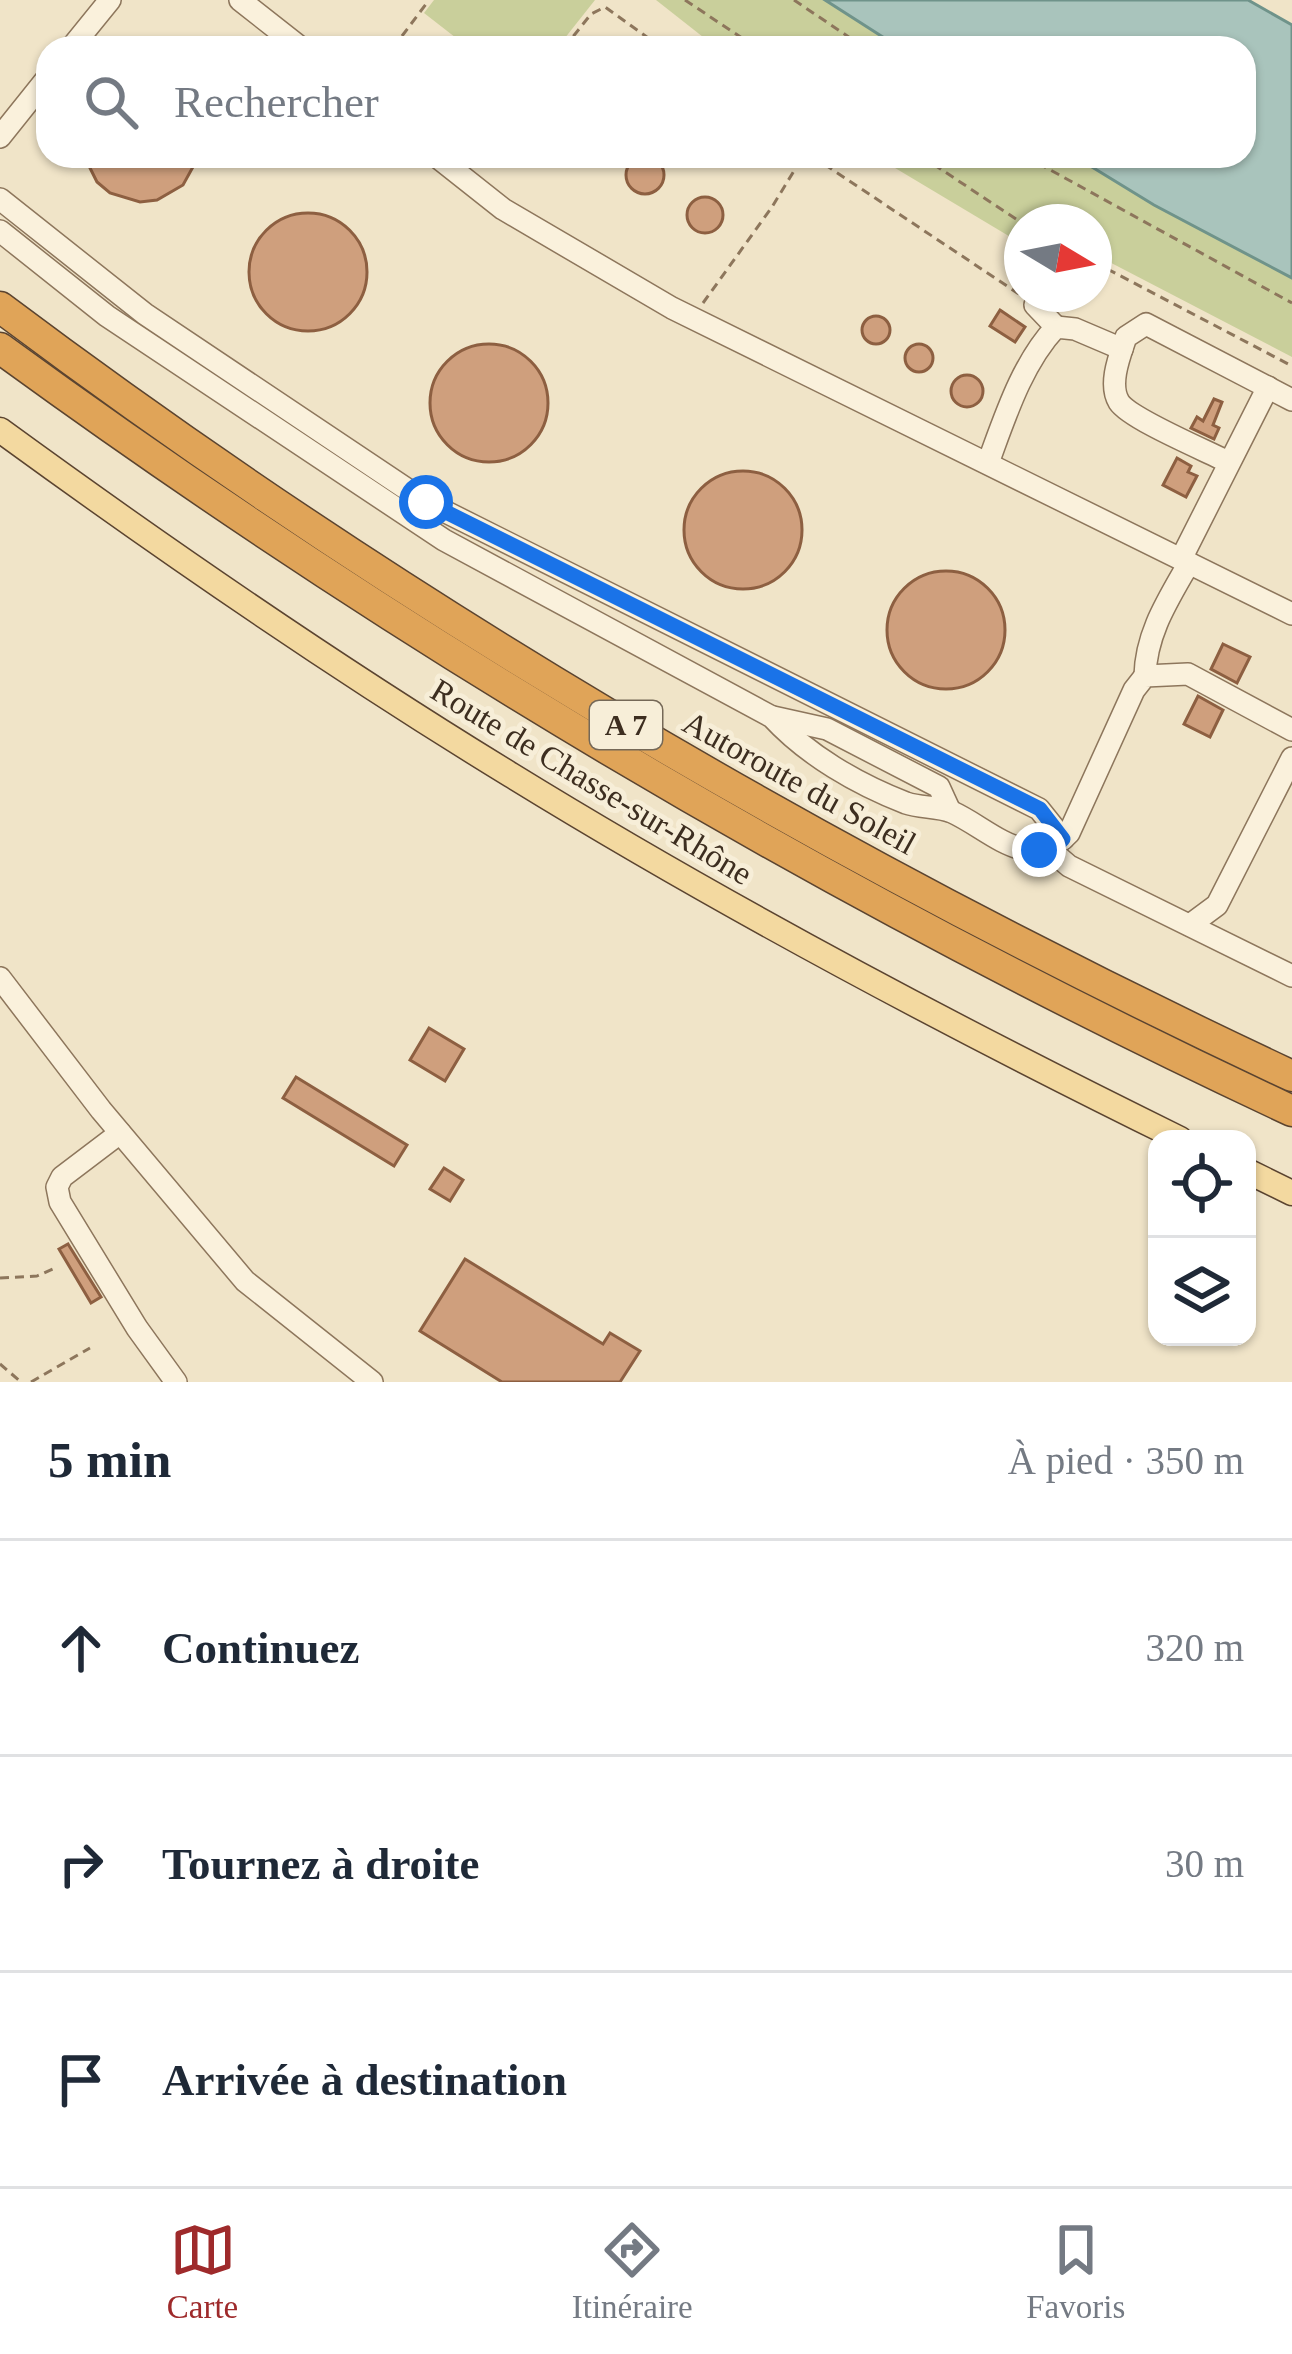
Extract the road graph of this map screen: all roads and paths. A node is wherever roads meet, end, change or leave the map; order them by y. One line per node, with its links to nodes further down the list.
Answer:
1 (110, 0): 6 (street)
2 (240, 0): 7 (street)
3 (429, 0): 8 (path)
4 (685, 0): 11 (path)
5 (794, 0): 12 (path)
6 (81, 36)
7 (286, 36)
8 (402, 36)
9 (574, 36): 10 (path)
10 (645, 36)
11 (740, 36)
12 (847, 36)
13 (36, 92): 14 (street)
14 (0, 137)
15 (451, 168): 28 (street)
16 (796, 168): 28 (path)
17 (830, 168): 24 (path)
18 (939, 168): 21 (path)
19 (1046, 168): 25 (path)
20 (0, 199): 43 (street)
21 (1004, 211)
22 (0, 231): 43 (street)
23 (1112, 271): 32 (path)
24 (1004, 283)
25 (1292, 303)
26 (0, 307): 47 (highway, Autoroute du Soleil / A 7)
27 (1042, 312): 29 (street)
28 (693, 318): 37 (street)
29 (1056, 327): 31 (street); 37 (street)
30 (0, 348): 48 (highway, Autoroute du Soleil / A 7)
31 (1122, 350): 33 (street); 36 (street)
32 (1292, 366)
33 (1268, 387): 34 (street); 36 (street)
34 (1292, 400)
35 (0, 430): 49 (main road, Route de Chasse-sur-Rhône)
36 (1228, 462): 38 (street)
37 (988, 463): 38 (street)
38 (1185, 561): 39 (street); 40 (street)
39 (1292, 614)
40 (1145, 676): 41 (street); 43 (street)
41 (1292, 730)
42 (1292, 758): 44 (street)
43 (1055, 844): 44 (street)
44 (1190, 925): 45 (street)
45 (1292, 976)
46 (0, 978): 50 (street)
47 (1292, 1076)
48 (1292, 1111)
49 (1162, 1130)
50 (119, 1133): 59 (street); 60 (street)
51 (1256, 1176): 52 (main road)
52 (1292, 1192)
53 (53, 1269): 54 (path)
54 (0, 1279)
55 (90, 1348): 58 (path)
56 (0, 1364): 57 (path)
57 (21, 1382)
58 (31, 1382)
59 (176, 1382)
60 (372, 1382)

